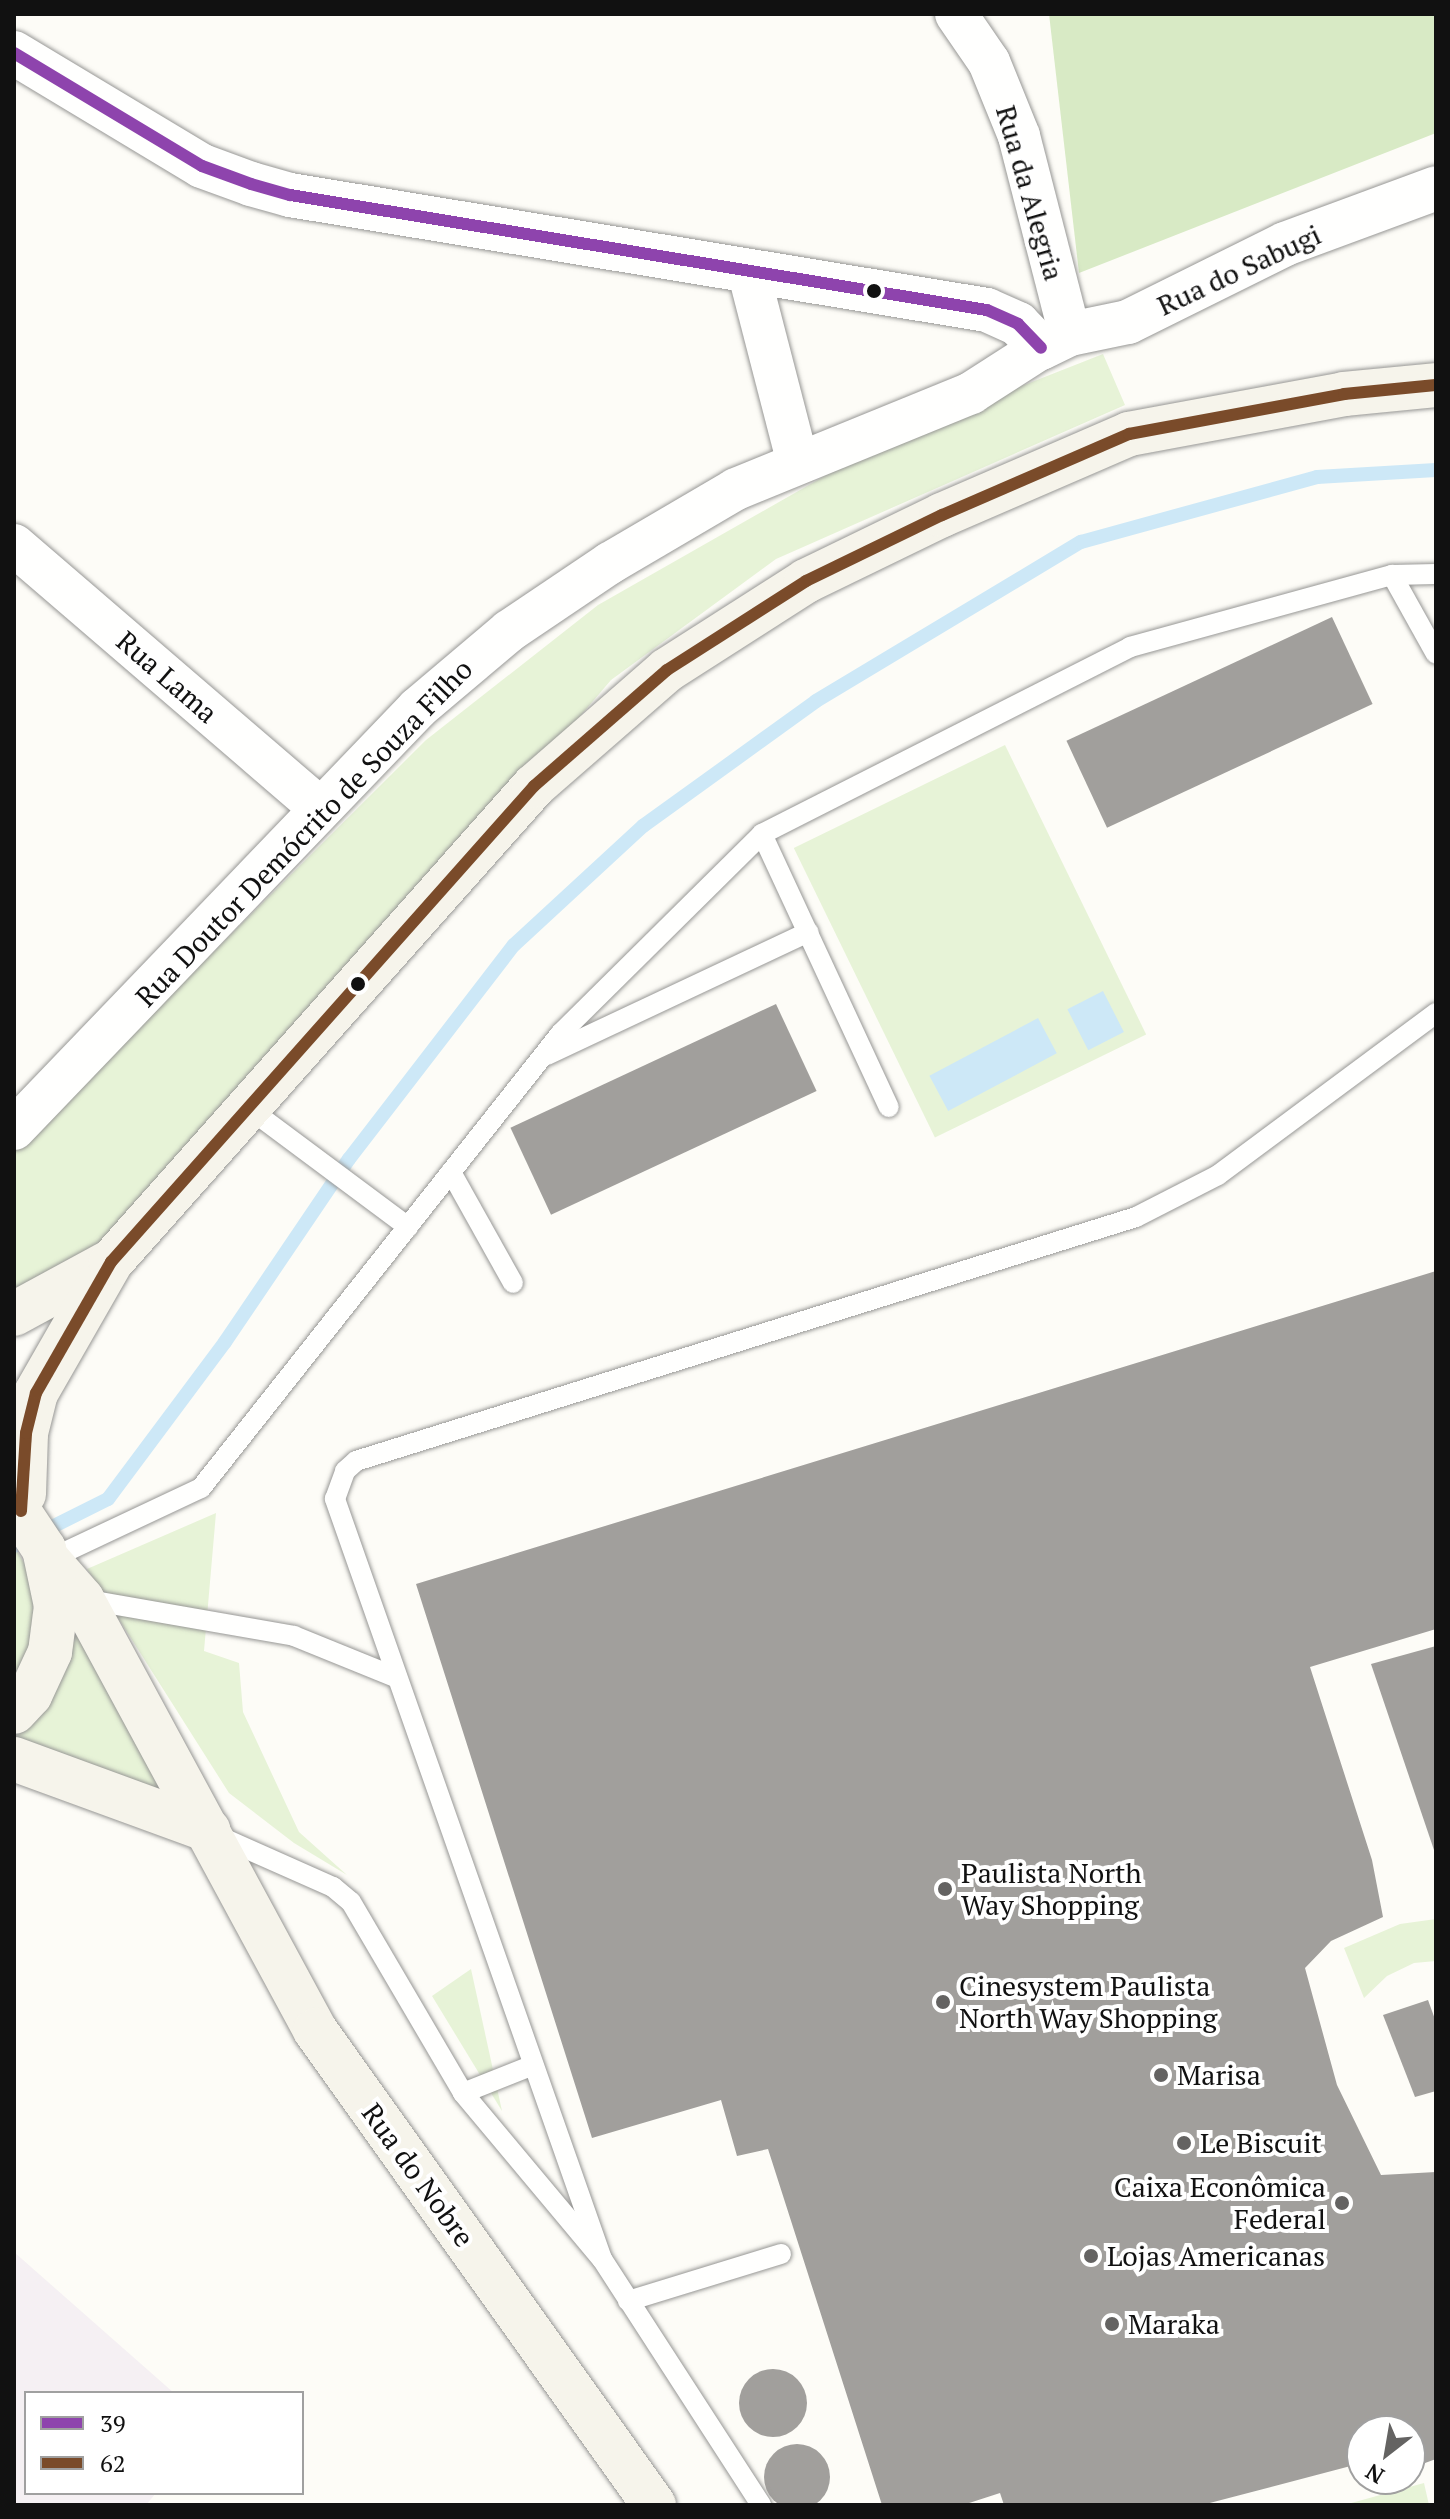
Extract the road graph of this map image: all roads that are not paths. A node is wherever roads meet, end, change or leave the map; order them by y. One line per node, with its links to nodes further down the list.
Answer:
1 (956, 14): 5 (street, Rua da Alegria)
2 (14, 53): 4 (street)
3 (1436, 188): 5 (street, Rua do Sabugi)
4 (748, 270): 5 (street); 7 (street)
5 (1056, 341): 7 (street, Rua Doutor Demócrito de Souza Filho)
6 (1436, 385): 17 (main road)
7 (798, 463): 12 (street, Rua Doutor Demócrito de Souza Filho)
8 (14, 545): 12 (street, Rua Lama)
9 (1436, 574): 10 (lane)
10 (1392, 575): 11 (lane); 13 (lane)
11 (1436, 654)
12 (320, 808): 19 (street, Rua Doutor Demócrito de Souza Filho)
13 (762, 834): 14 (lane); 16 (lane)
14 (808, 932): 16 (lane); 18 (lane)
15 (1436, 1013): 27 (lane)
16 (542, 1058): 20 (lane)
17 (247, 1107): 21 (lane); 22 (main road)
18 (889, 1107)
19 (14, 1129)
20 (451, 1172): 21 (lane); 23 (lane)
21 (408, 1227): 25 (lane)
22 (111, 1262): 24 (main road); 25 (main road)
23 (513, 1283)
24 (14, 1314)
25 (26, 1517): 26 (main road, Rua do Nobre); 28 (main road)
26 (82, 1599): 27 (lane); 30 (main road, Rua do Nobre)
27 (395, 1677): 31 (lane)
28 (14, 1712)
29 (14, 1759): 30 (main road)
30 (208, 1830): 32 (lane); 36 (main road, Rua do Nobre)
31 (531, 2066): 32 (lane); 34 (lane)
32 (463, 2093): 34 (lane)
33 (781, 2254): 35 (lane)
34 (602, 2259): 35 (lane)
35 (628, 2301): 37 (lane)
36 (654, 2505)
37 (761, 2505)

